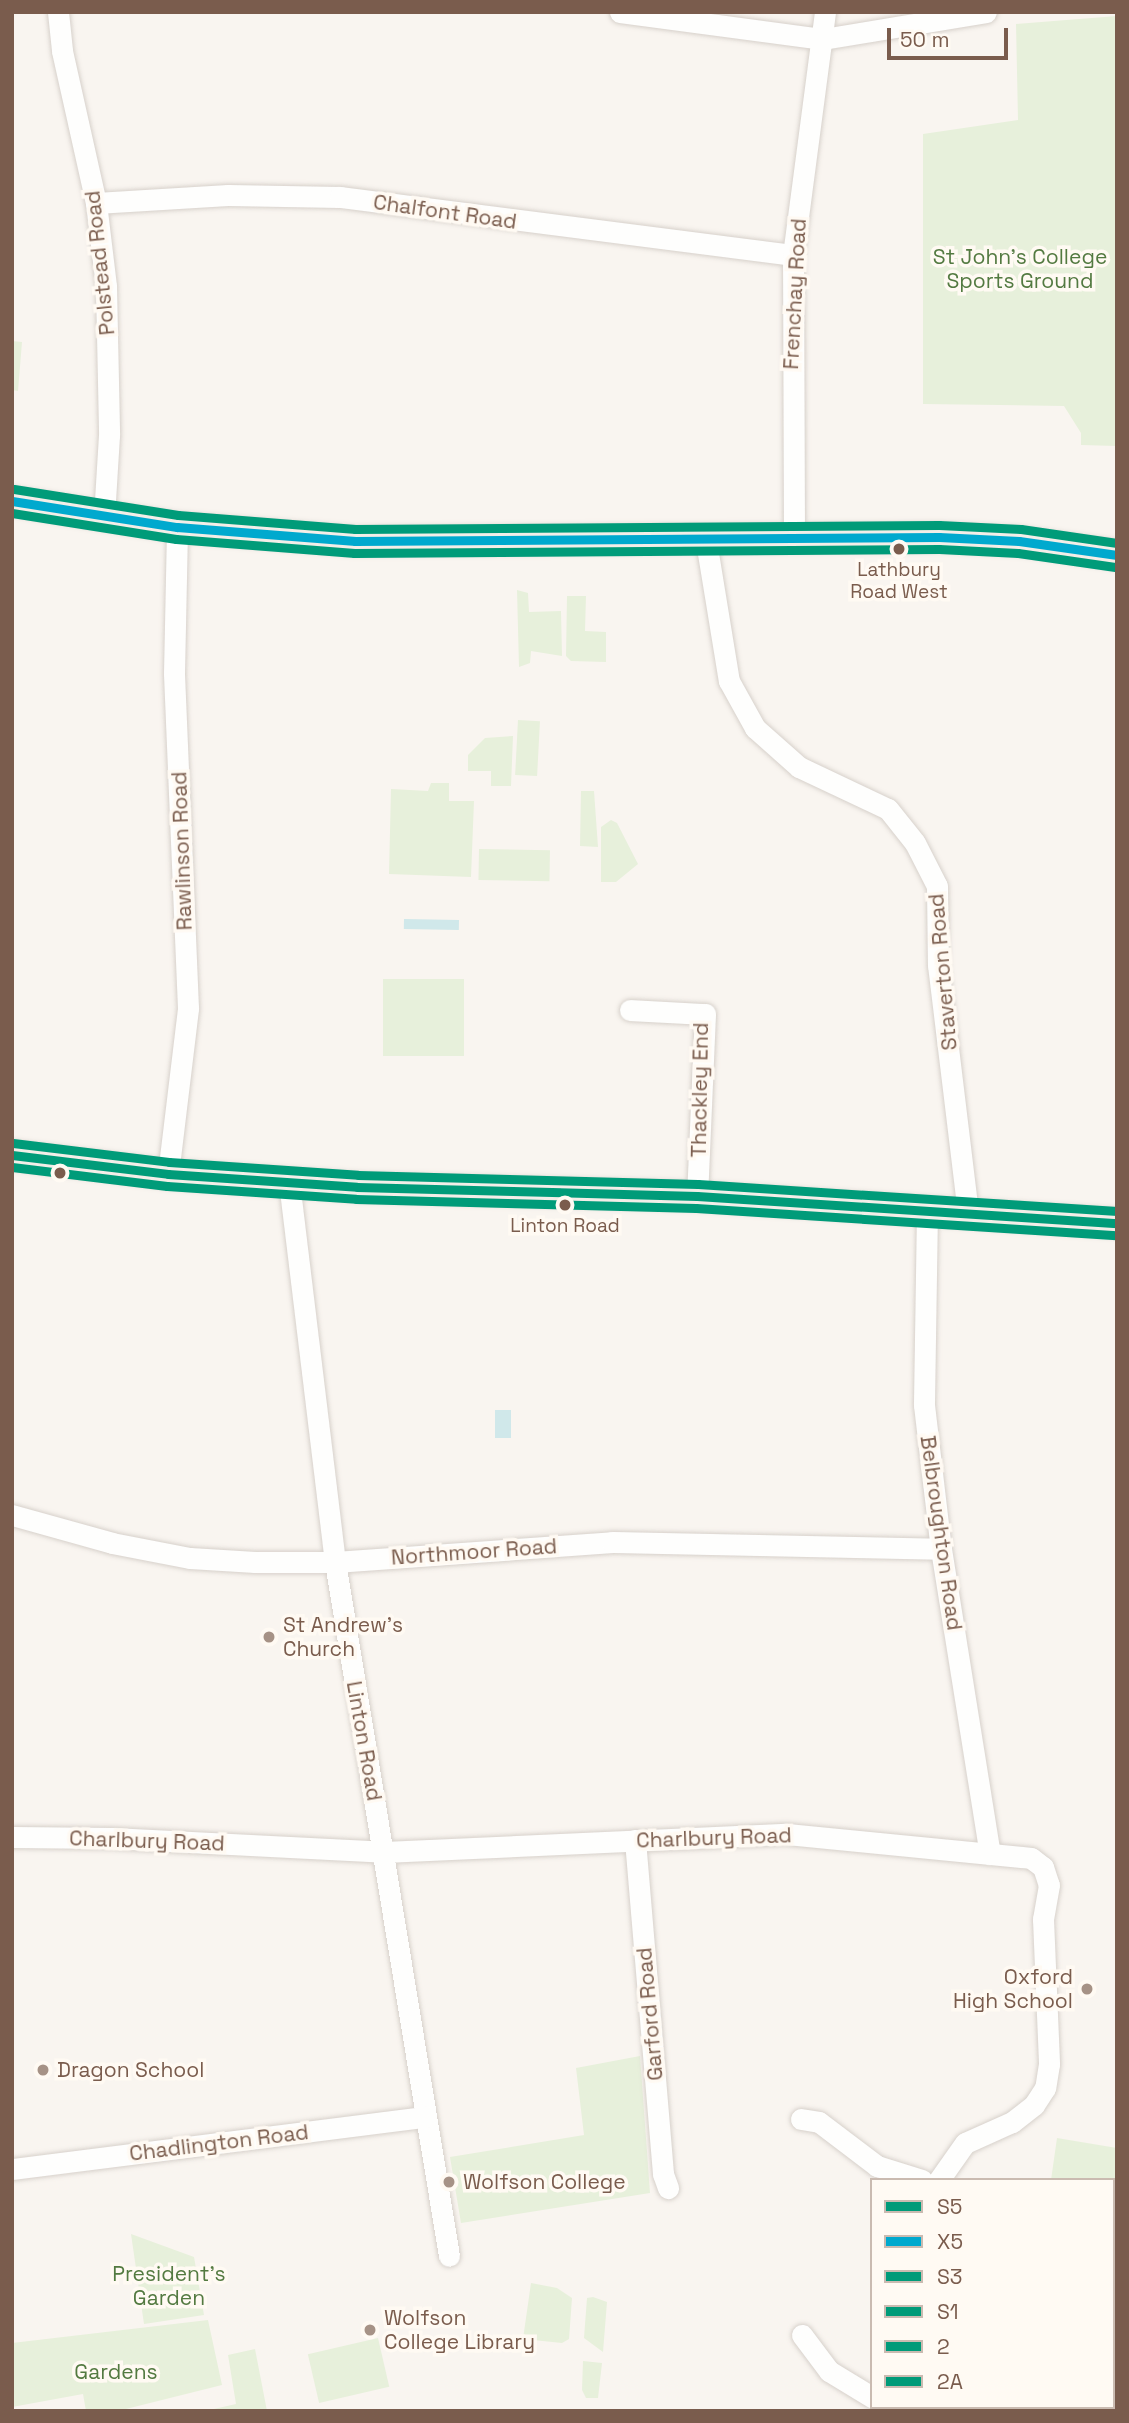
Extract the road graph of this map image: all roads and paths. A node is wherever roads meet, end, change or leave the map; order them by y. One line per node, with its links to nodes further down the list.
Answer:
1 (58, 12): 6 (street, Polstead Road)
2 (620, 12): 5 (street)
3 (825, 12): 5 (street, Frenchay Road)
4 (986, 12): 5 (street)
5 (822, 39): 7 (street, Frenchay Road)
6 (96, 203): 7 (street, Chalfont Road); 9 (street, Polstead Road)
7 (793, 255): 12 (street, Frenchay Road)
8 (12, 501): 9 (main road)
9 (104, 516): 10 (main road)
10 (177, 527): 11 (main road); 16 (street, Rawlinson Road)
11 (705, 535): 12 (main road); 20 (street, Staverton Road)
12 (794, 535): 13 (main road)
13 (1117, 555)
14 (630, 1010): 18 (street, Thackley End)
15 (12, 1155): 16 (main road)
16 (168, 1174): 17 (main road)
17 (289, 1182): 18 (main road); 24 (street, Linton Road)
18 (697, 1196): 19 (main road)
19 (927, 1211): 20 (main road); 23 (street, Belbroughton Road)
20 (968, 1214): 21 (main road)
21 (1117, 1223)
22 (12, 1515): 24 (street, Northmoor Road)
23 (941, 1549): 24 (street, Northmoor Road); 28 (street, Belbroughton Road)
24 (335, 1562): 27 (street, Linton Road)
25 (12, 1837): 27 (street, Charlbury Road)
26 (635, 1840): 27 (street, Charlbury Road); 28 (street, Charlbury Road); 34 (street, Garford Road)
27 (384, 1852): 29 (street, Linton Road)
28 (990, 1853): 33 (street, Charlbury Road)
29 (426, 2117): 31 (street, Chadlington Road); 35 (street, Linton Road)
30 (801, 2119): 32 (street)
31 (12, 2169)
32 (916, 2178)
33 (940, 2178)
34 (668, 2188)
35 (449, 2256)
36 (802, 2335): 37 (street)
37 (870, 2396)

